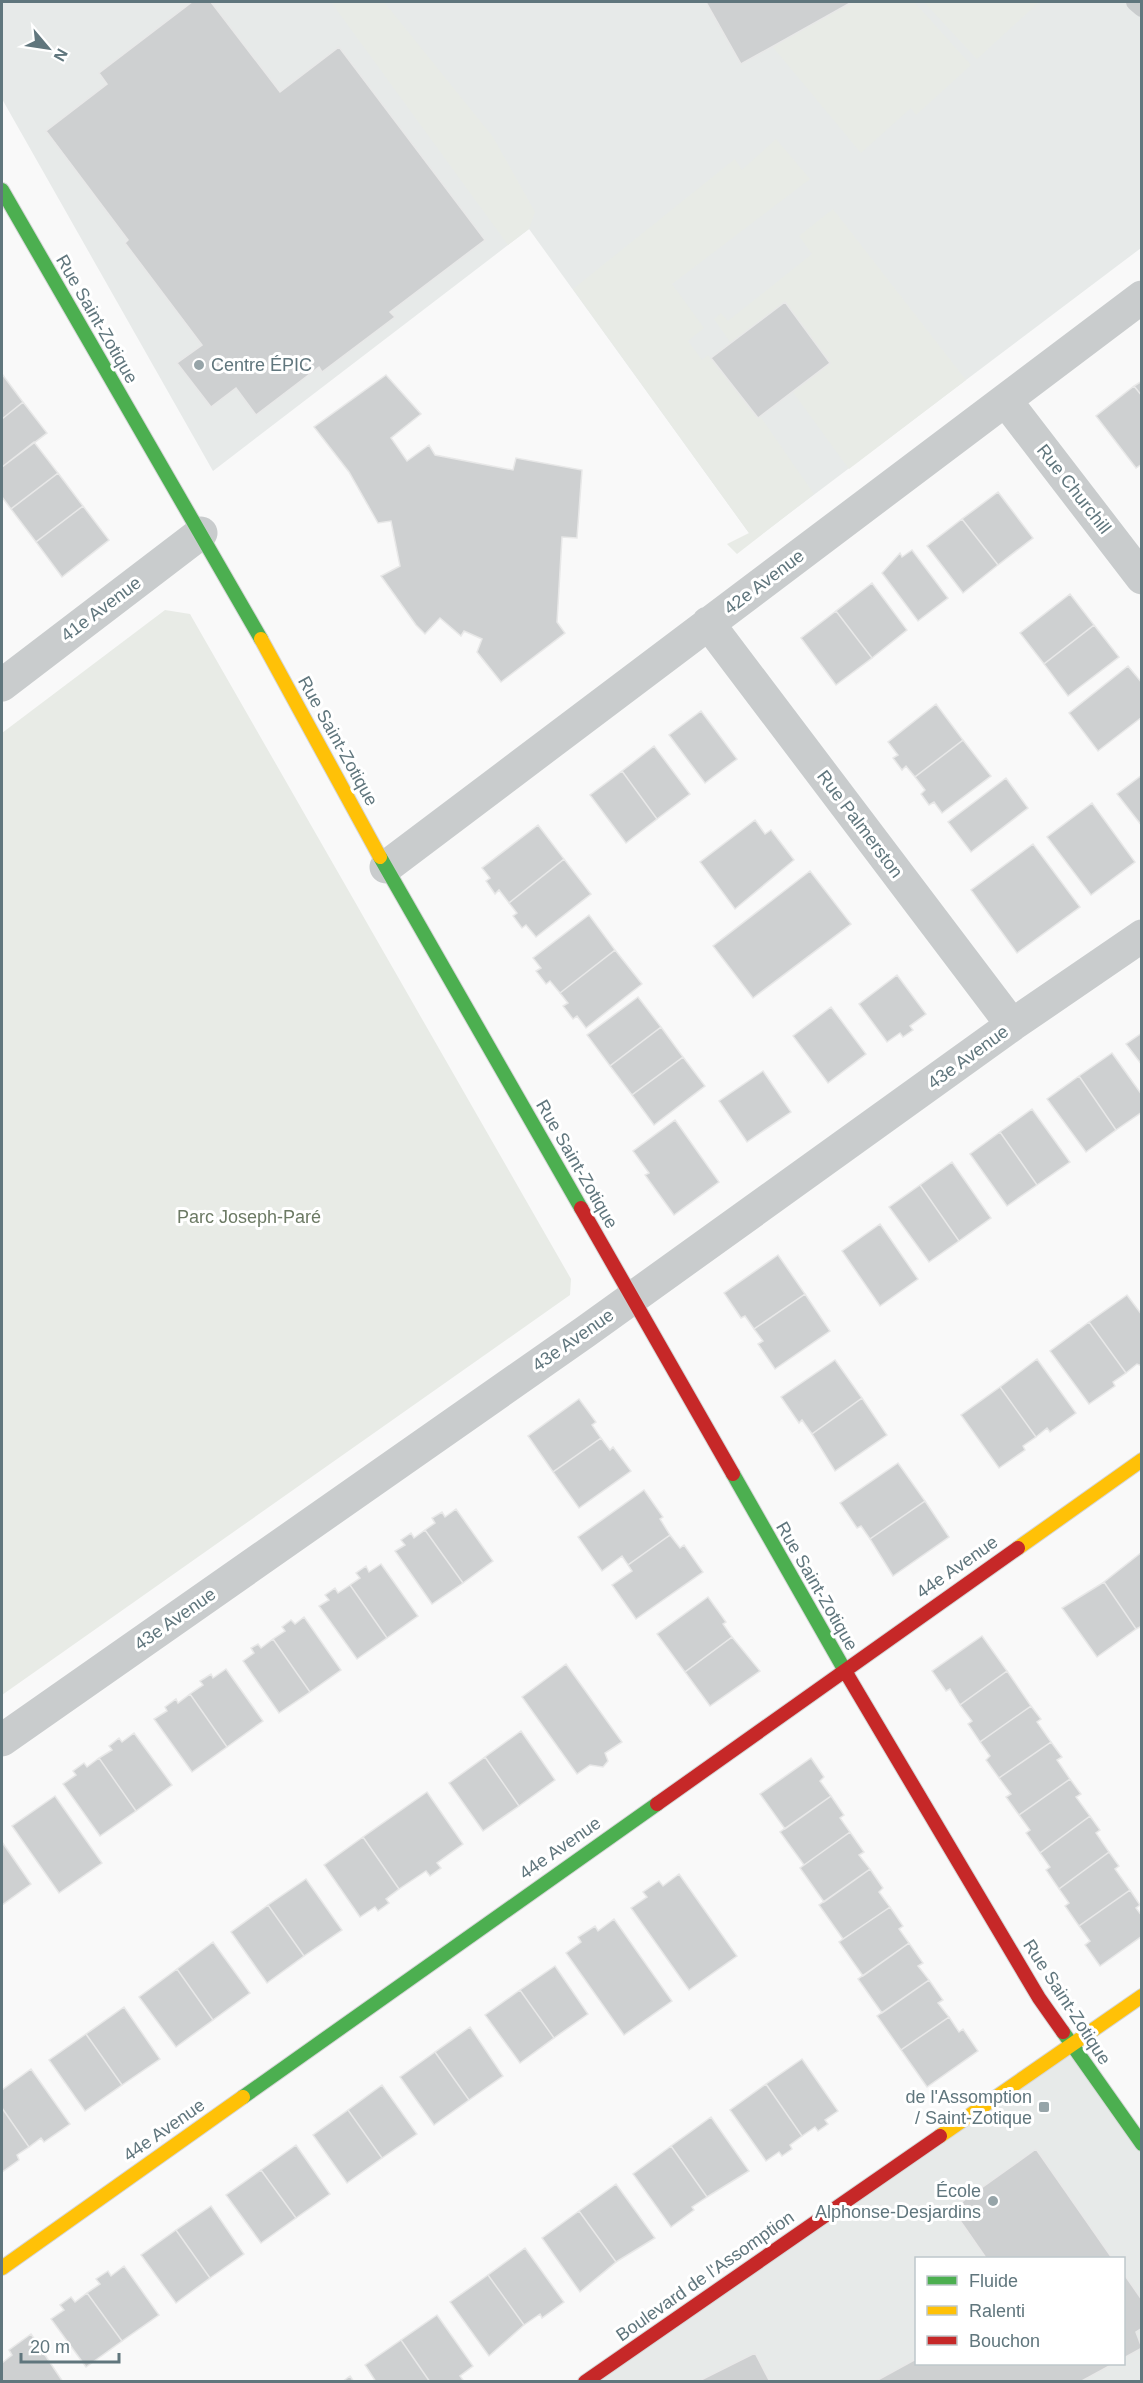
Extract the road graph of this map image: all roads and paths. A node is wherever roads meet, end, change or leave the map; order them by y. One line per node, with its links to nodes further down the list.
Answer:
1 (1135, 2): 2 (lane)
2 (1142, 8)
3 (5, 206): 6 (street, Rue Saint-Zotique)
4 (1142, 297): 5 (street, 42e Avenue)
5 (1006, 401): 7 (street, Rue Churchill); 8 (street, 42e Avenue)
6 (201, 533): 9 (street, 41e Avenue); 10 (street, Rue Saint-Zotique)
7 (1142, 578)
8 (708, 623): 10 (street, 42e Avenue); 12 (street, Rue Palmerston)
9 (2, 685)
10 (386, 867): 13 (street, Rue Saint-Zotique)
11 (1142, 936): 12 (street, 43e Avenue)
12 (1012, 1025): 13 (street, 43e Avenue)
13 (632, 1298): 15 (street, Rue Saint-Zotique); 16 (street, 43e Avenue)
14 (1142, 1460): 15 (street, 44e Avenue)
15 (844, 1669): 18 (street, Rue Saint-Zotique); 20 (street, 44e Avenue)
16 (2, 1740)
17 (1142, 1996): 18 (street, Boulevard de l'Assomption)
18 (1072, 2045): 19 (street, Rue Saint-Zotique); 21 (street, Boulevard de l'Assomption)
19 (1142, 2144)
20 (2, 2268)
21 (585, 2382)

